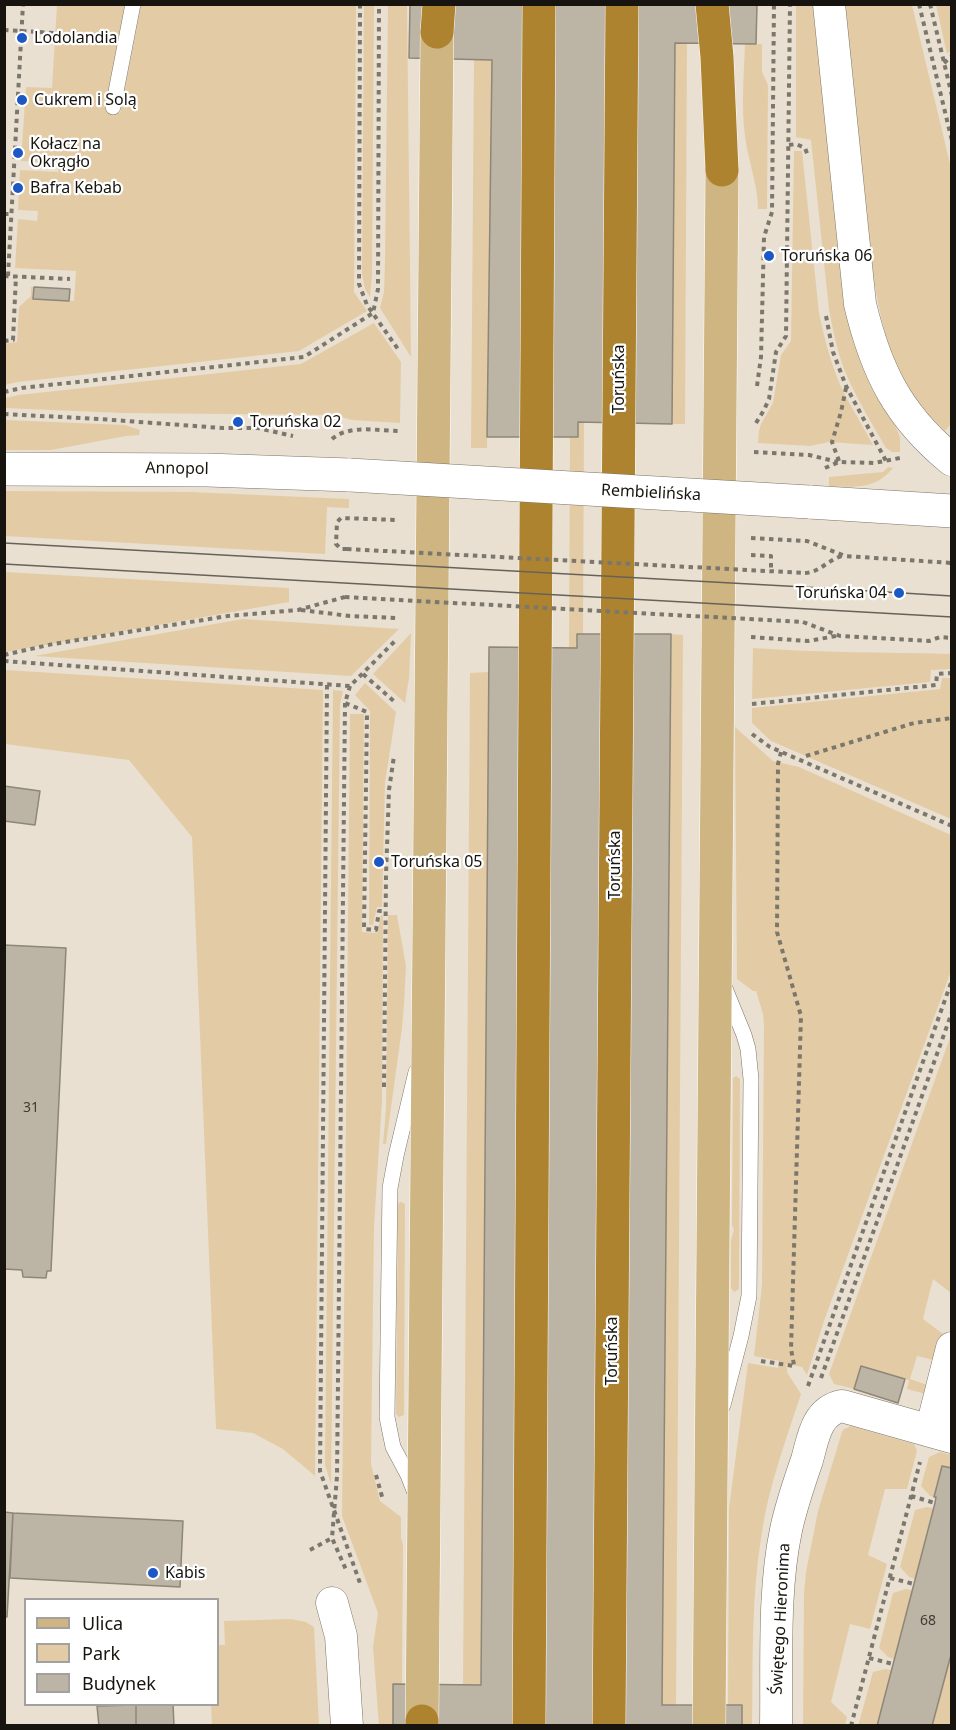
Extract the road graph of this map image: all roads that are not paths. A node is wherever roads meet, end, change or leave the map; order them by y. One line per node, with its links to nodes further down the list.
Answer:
1 (133, 4): 7 (lane)
2 (539, 4): 18 (highway)
3 (622, 4): 19 (highway, Toruńska)
4 (712, 4): 8 (highway)
5 (829, 4): 9 (street)
6 (438, 18): 16 (main road)
7 (114, 107)
8 (722, 170): 20 (main road)
9 (944, 453)
10 (4, 469): 11 (street, Annopol)
11 (350, 475): 12 (street, Rembielińska, bridge)
12 (951, 511)
13 (951, 1348): 14 (street)
14 (935, 1441): 21 (street, Świętego Hieronima)
15 (341, 1592): 17 (street)
16 (422, 1724)
17 (347, 1725)
18 (529, 1725)
19 (609, 1725)
20 (709, 1725)
21 (776, 1725)

